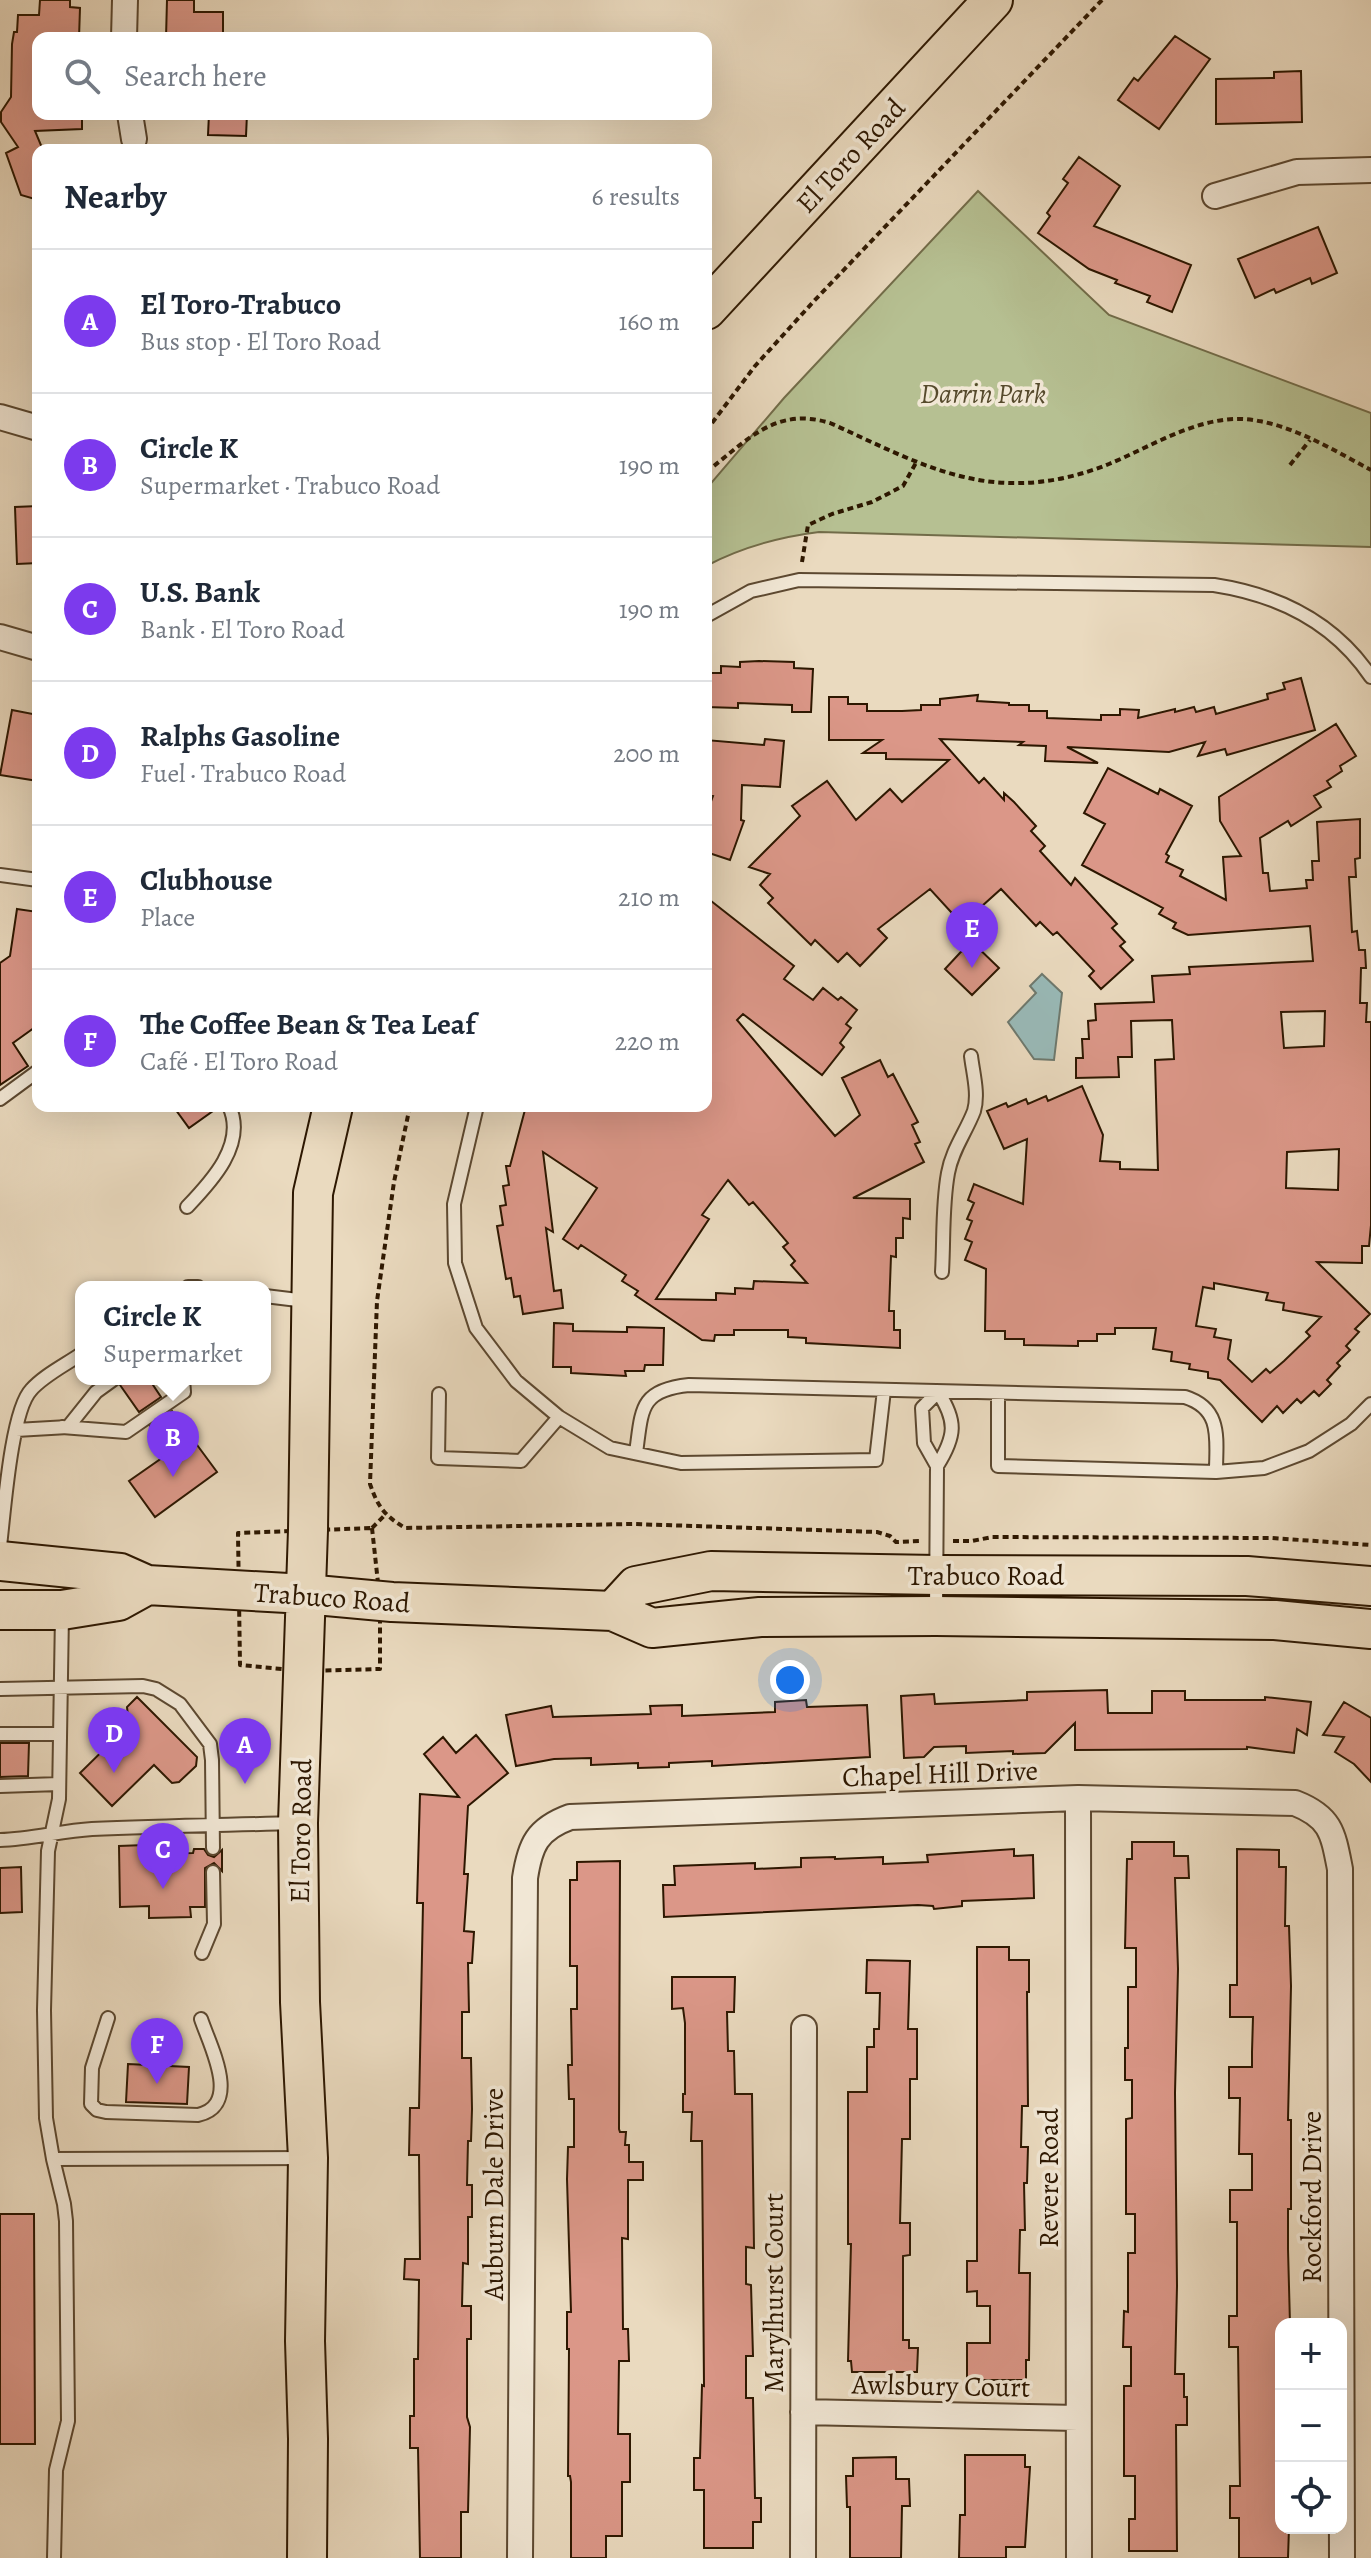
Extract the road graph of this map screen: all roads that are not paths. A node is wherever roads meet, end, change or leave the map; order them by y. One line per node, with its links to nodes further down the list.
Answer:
1 (125, 0): 3 (street)
2 (993, 0): 8 (main road, El Toro Road)
3 (124, 32)
4 (131, 120): 5 (street)
5 (134, 139)
6 (1371, 170): 7 (street)
7 (1215, 196)
8 (712, 304)
9 (0, 417): 10 (street)
10 (32, 426)
11 (712, 613): 14 (lane)
12 (0, 637): 13 (street)
13 (32, 646)
14 (1371, 677)
15 (0, 875): 16 (lane)
16 (32, 879)
17 (971, 1056): 24 (lane)
18 (32, 1075): 19 (lane)
19 (0, 1099)
20 (231, 1112): 23 (lane)
21 (332, 1112): 26 (main road, El Toro Road)
22 (476, 1112): 35 (lane)
23 (187, 1207)
24 (942, 1272)
25 (271, 1297): 26 (lane)
26 (313, 1301): 46 (main road, El Toro Road)
27 (75, 1358): 37 (lane)
28 (106, 1385): 36 (lane)
29 (183, 1385): 36 (lane)
30 (884, 1390): 31 (lane); 38 (lane); 38 (lane)
31 (938, 1392): 32 (lane); 39 (lane); 39 (lane)
32 (998, 1393): 40 (lane); 40 (lane)
33 (439, 1394): 35 (lane)
34 (1371, 1404): 40 (lane)
35 (559, 1417): 38 (lane)
36 (62, 1427): 37 (lane)
37 (16, 1430): 41 (lane)
38 (636, 1453)
39 (937, 1466): 43 (lane)
40 (1216, 1472)
41 (0, 1546)
42 (0, 1561): 44 (main road, Trabuco Road)
43 (937, 1575): 45 (main road, Trabuco Road); 49 (main road, Trabuco Road); 50 (lane)
44 (147, 1585): 46 (main road, Trabuco Road); 48 (main road, Trabuco Road)
45 (1371, 1586)
46 (305, 1594): 49 (main road, Trabuco Road); 59 (main road, El Toro Road)
47 (0, 1610): 48 (main road, Trabuco Road)
48 (62, 1610): 53 (lane)
49 (613, 1611): 50 (main road, Trabuco Road)
50 (936, 1616): 51 (main road, Trabuco Road)
51 (1371, 1629)
52 (0, 1689): 53 (lane)
53 (60, 1690): 55 (lane); 60 (lane)
54 (0, 1734): 55 (lane)
55 (60, 1734): 56 (lane)
56 (59, 1784): 57 (lane); 61 (lane)
57 (0, 1786)
58 (1078, 1798): 62 (street, Chapel Hill Drive); 63 (street, Chapel Hill Drive); 74 (street, Revere Road)
59 (298, 1823): 60 (lane); 71 (main road, El Toro Road)
60 (213, 1826): 61 (lane); 65 (lane)
61 (52, 1833): 64 (lane); 72 (lane)
62 (540, 1834): 77 (street, Auburn Dale Drive)
63 (1334, 1835): 80 (street, Rockford Drive)
64 (0, 1840)
65 (213, 1848)
66 (213, 1872): 67 (lane)
67 (202, 1953)
68 (108, 2018): 69 (lane)
69 (201, 2019)
70 (804, 2028): 73 (street, Marylhurst Court)
71 (308, 2158): 72 (lane); 76 (main road, El Toro Road)
72 (53, 2159): 75 (lane)
73 (803, 2412): 74 (street, Awlsbury Court); 78 (street, Marylhurst Court)
74 (1078, 2418): 79 (street, Revere Road)
75 (54, 2558)
76 (307, 2558)
77 (520, 2558)
78 (803, 2558)
79 (1079, 2558)
80 (1342, 2558)

